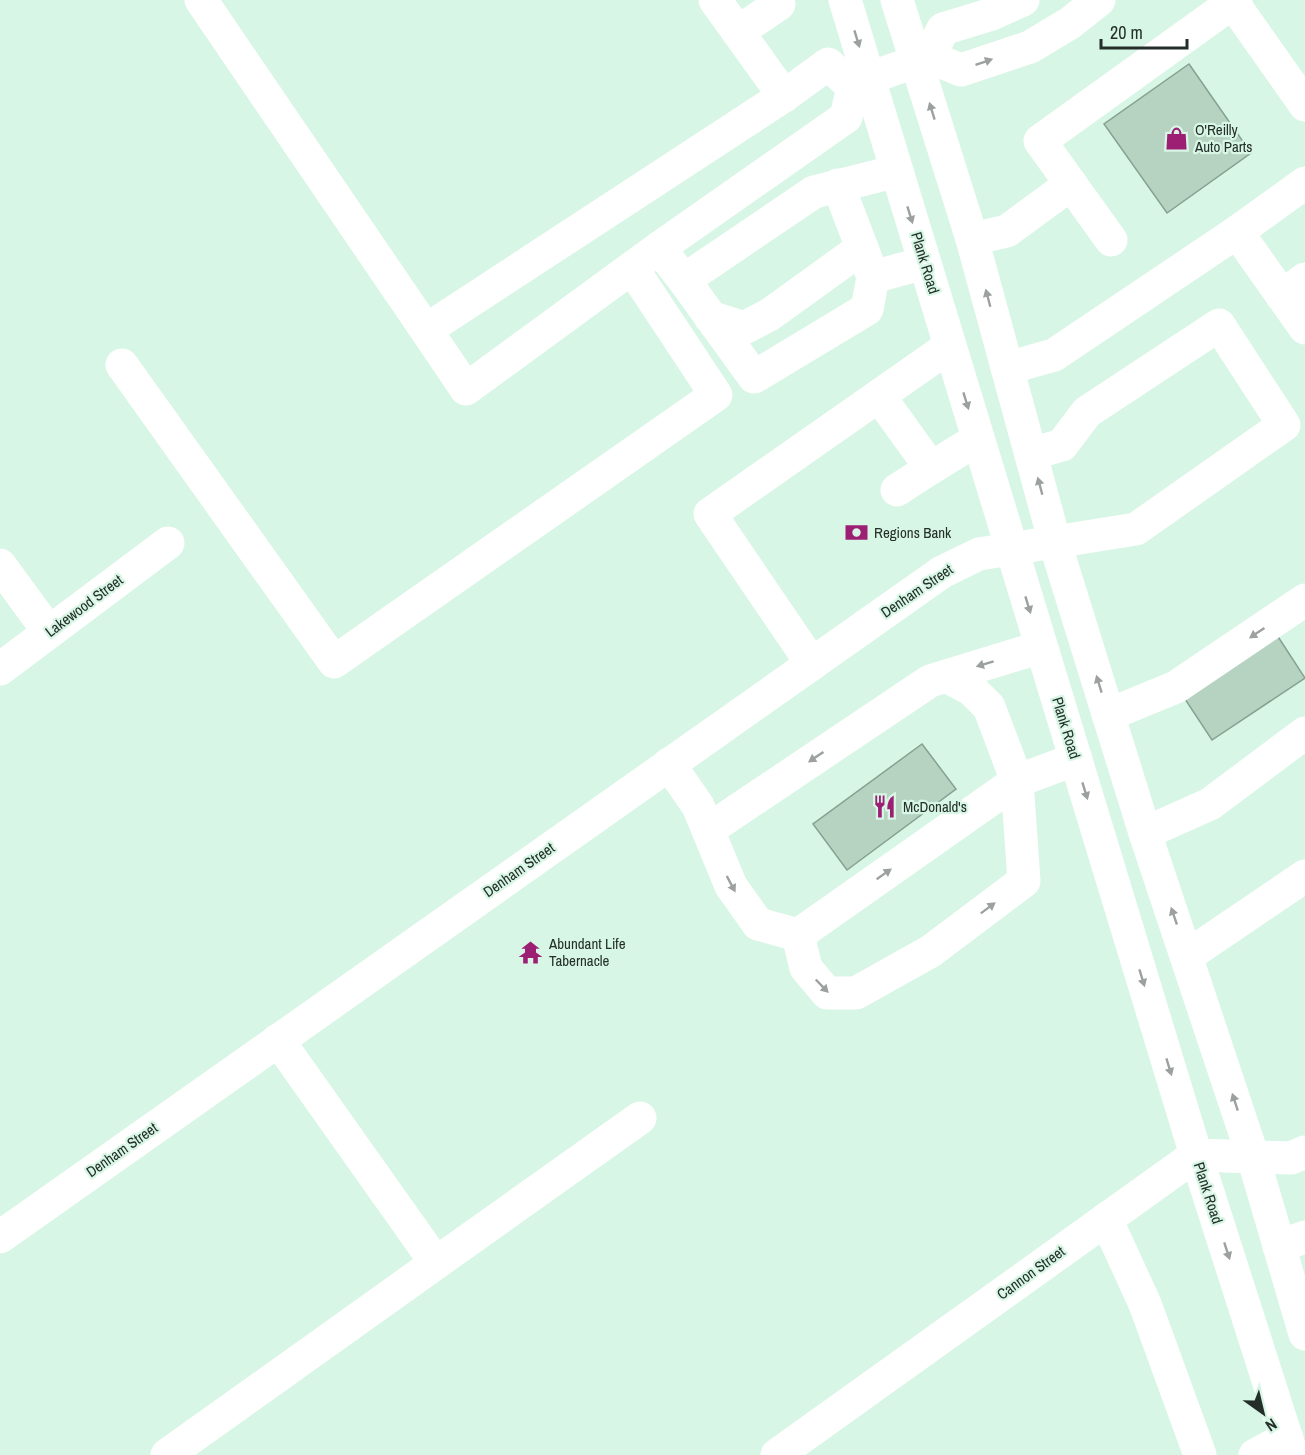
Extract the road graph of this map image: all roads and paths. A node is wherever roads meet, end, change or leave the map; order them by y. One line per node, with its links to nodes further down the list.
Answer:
1 (201, 0): 29 (main road)
2 (715, 0): 9 (main road)
3 (778, 0): 9 (main road)
4 (845, 0): 11 (main road, Plank Road, one-way to 11)
5 (897, 0): 10 (main road)
6 (1023, 0): 10 (main road)
7 (1099, 0): 10 (main road, one-way to 7)
8 (1233, 1): 12 (main road); 16 (main road)
9 (738, 32): 13 (main road)
10 (923, 59): 11 (main road); 19 (main road, one-way to 10)
11 (861, 83): 13 (main road); 14 (main road, Plank Road); 21 (main road)
12 (1299, 84)
13 (784, 96): 29 (main road)
14 (897, 171): 17 (main road); 23 (main road, Plank Road, one-way to 23)
15 (1305, 183): 18 (main road)
16 (1071, 184): 19 (main road); 20 (main road)
17 (838, 185): 22 (main road); 25 (main road)
18 (1237, 232): 26 (main road); 32 (main road)
19 (972, 239): 32 (main road, one-way to 19)
20 (1111, 240)
21 (659, 248): 24 (main road); 25 (main road)
22 (867, 263): 23 (main road); 27 (main road); 27 (main road)
23 (924, 263): 30 (main road, Plank Road)
24 (632, 268): 29 (main road); 31 (main road)
25 (684, 280): 27 (main road)
26 (1294, 287): 28 (main road)
27 (710, 317)
28 (1305, 328)
29 (426, 330)
30 (950, 346): 33 (main road); 34 (main road, Plank Road, one-way to 34)
31 (122, 365)
32 (1007, 368): 35 (main road)
33 (879, 396): 36 (main road); 45 (main road)
34 (978, 439): 36 (main road); 40 (main road, Plank Road)
35 (1031, 454): 39 (main road, one-way to 35); 39 (main road, Denham Street)
36 (931, 468): 37 (main road)
37 (897, 490)
38 (168, 543): 43 (main road, Lakewood Street)
39 (1055, 543): 40 (main road, Denham Street); 48 (main road, one-way to 39)
40 (1011, 549): 44 (main road, Plank Road, one-way to 44); 45 (main road, Denham Street)
41 (0, 565): 43 (main road)
42 (1305, 600): 48 (main road, one-way to 48)
43 (49, 632): 46 (main road, Lakewood Street)
44 (1041, 647): 47 (main road, one-way to 47); 50 (main road, Plank Road)
45 (812, 664): 51 (main road, Denham Street)
46 (0, 669)
47 (946, 676): 52 (main road); 53 (main road, one-way to 53)
48 (1108, 715): 54 (main road)
49 (1305, 733): 54 (main road)
50 (1076, 759): 52 (main road); 61 (main road, Plank Road, one-way to 61)
51 (669, 764): 53 (main road); 58 (main road, Denham Street)
52 (1017, 781): 56 (main road, one-way to 52); 56 (main road, one-way to 52)
53 (708, 830): 56 (main road, one-way to 56)
54 (1145, 833): 57 (main road, one-way to 54)
55 (1305, 876): 57 (main road)
56 (798, 935)
57 (1187, 956): 62 (main road, one-way to 57)
58 (278, 1040): 64 (main road, Denham Street); 66 (main road)
59 (640, 1118): 66 (main road)
60 (1305, 1152): 62 (main road)
61 (1196, 1155): 62 (main road); 63 (main road, Cannon Street); 68 (main road, Plank Road, one-way to 68)
62 (1253, 1157): 65 (main road)
63 (1106, 1219): 70 (main road, Cannon Street); 71 (main road)
64 (0, 1236)
65 (1292, 1241): 67 (main road)
66 (436, 1263): 69 (main road)
67 (1305, 1334)
68 (1290, 1446): 72 (main road)
69 (167, 1455)
70 (777, 1455)
71 (1200, 1455)
72 (1255, 1455)

